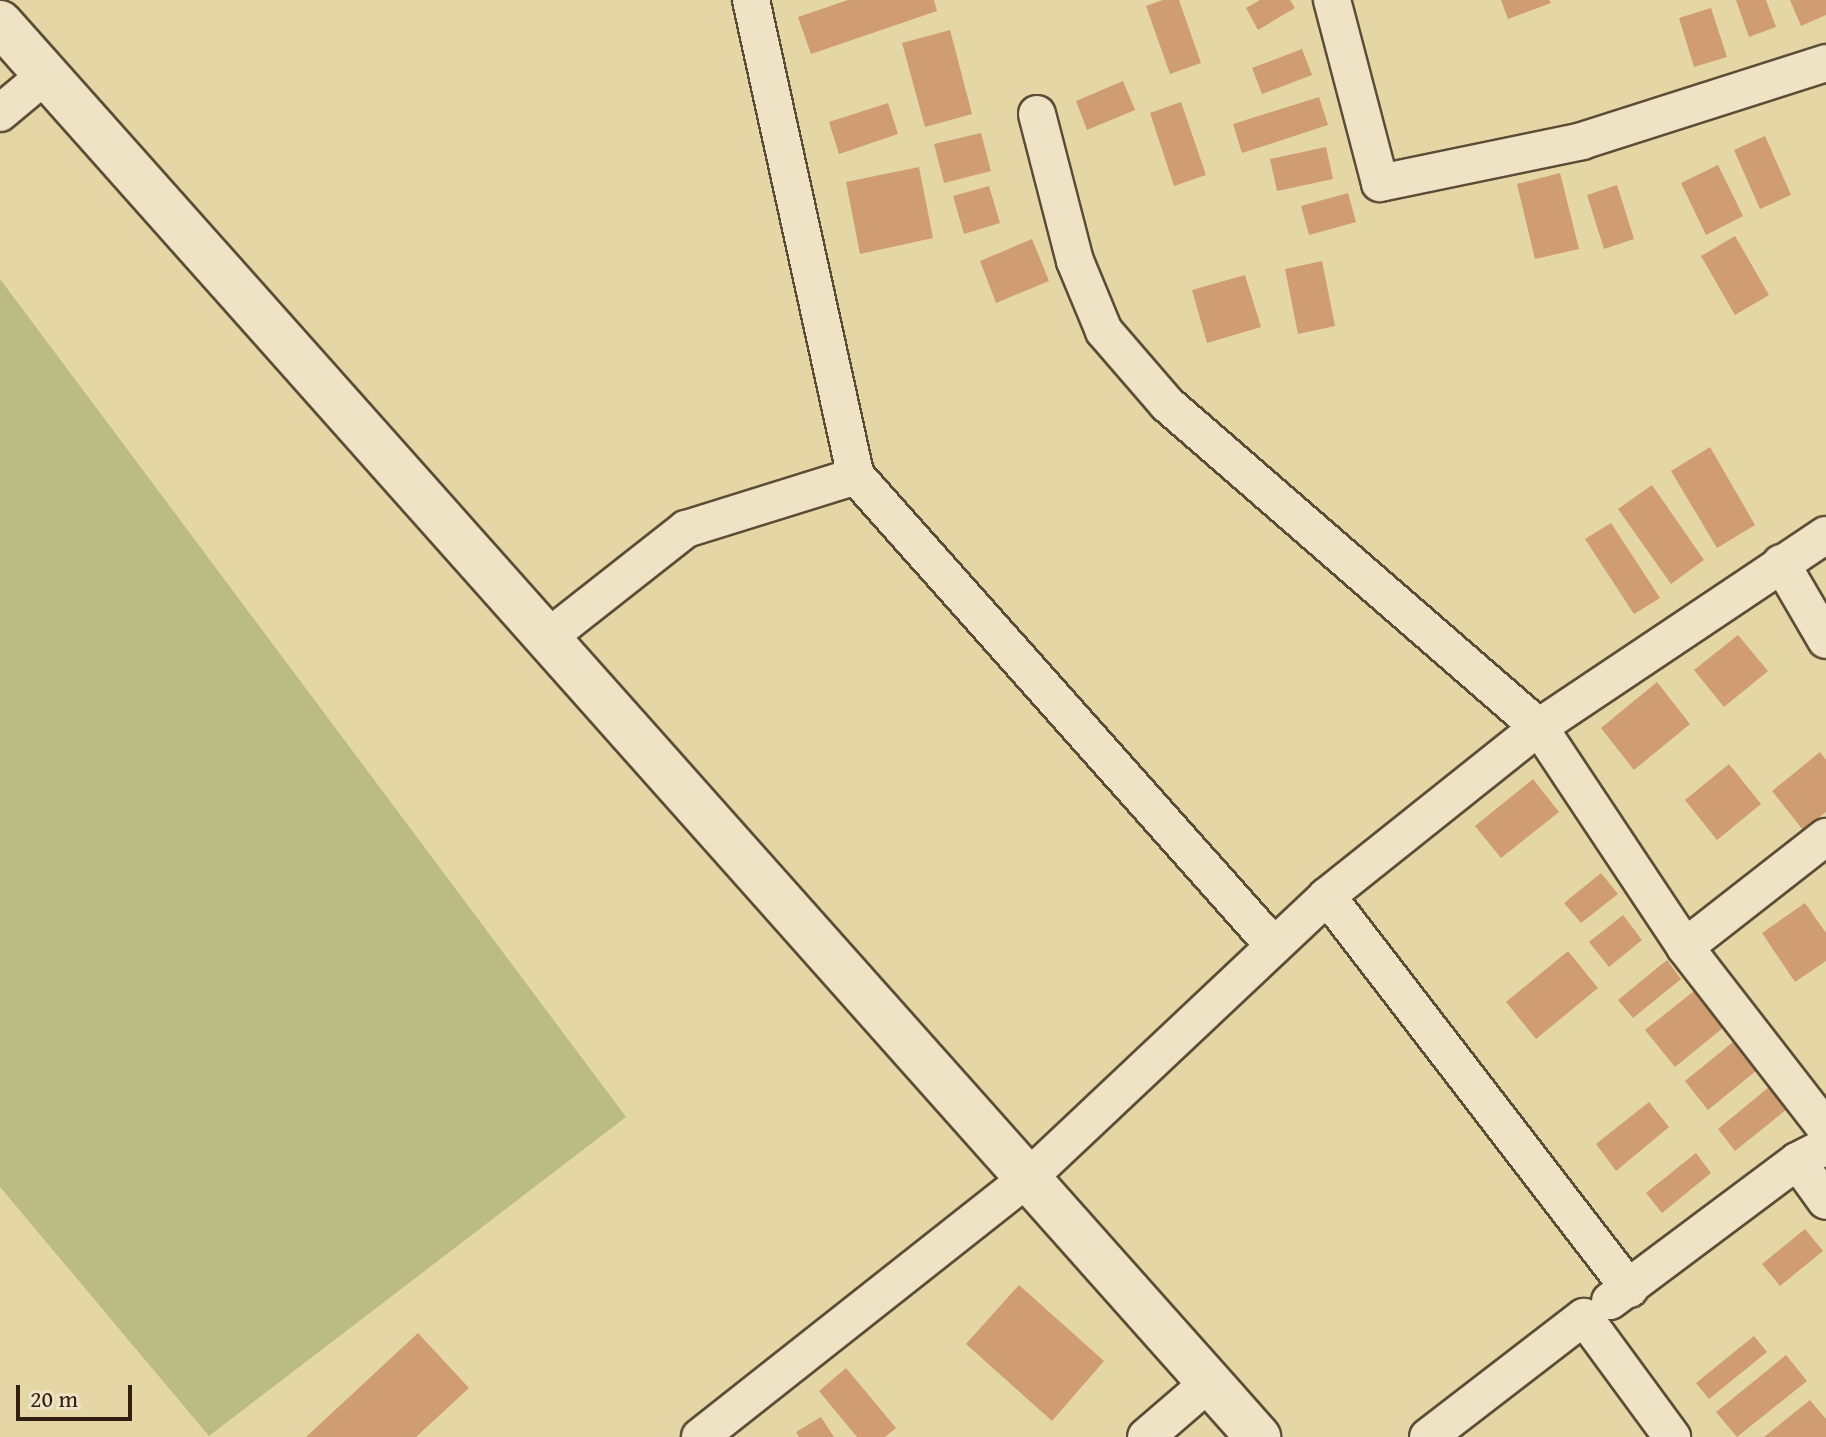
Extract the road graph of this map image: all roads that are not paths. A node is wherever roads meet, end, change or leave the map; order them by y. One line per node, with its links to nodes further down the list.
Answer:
1 (751, 0): 8 (street)
2 (1332, 0): 4 (street)
3 (0, 23): 5 (street)
4 (1826, 63)
5 (48, 73): 6 (street); 11 (street)
6 (0, 113)
7 (1037, 114): 13 (street)
8 (856, 476): 11 (street); 16 (street)
9 (1826, 535): 10 (street)
10 (1781, 563): 12 (street); 13 (street)
11 (546, 639): 20 (street)
12 (1826, 640)
13 (1539, 727): 15 (street); 17 (street)
14 (1826, 837): 17 (street)
15 (1327, 896): 16 (street); 22 (street)
16 (1274, 946): 20 (street)
17 (1685, 947): 18 (street)
18 (1826, 1129)
19 (1812, 1154): 21 (street); 22 (street)
20 (1027, 1179): 24 (street); 25 (street)
21 (1826, 1201)
22 (1630, 1289): 23 (street)
23 (1584, 1317): 28 (street); 29 (street)
24 (1210, 1382): 26 (street); 27 (street)
25 (700, 1437)
26 (1146, 1437)
27 (1258, 1437)
28 (1428, 1437)
29 (1672, 1437)

